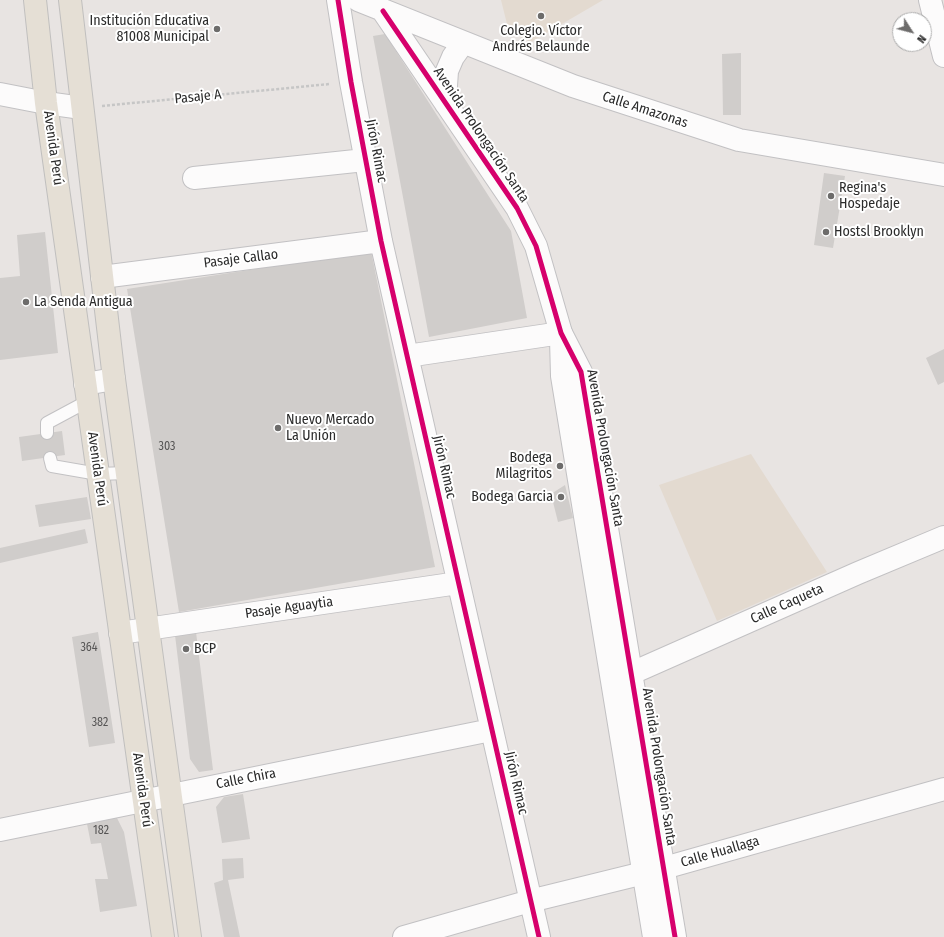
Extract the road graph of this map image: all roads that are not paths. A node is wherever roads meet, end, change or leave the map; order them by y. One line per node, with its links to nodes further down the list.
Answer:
1 (34, 0): 10 (main road, Avenida Perú)
2 (70, 0): 12 (main road, Avenida Perú)
3 (338, 0): 13 (street, Jirón Rimac)
4 (358, 0): 6 (street, Calle Amazonas)
5 (930, 0): 8 (street)
6 (383, 11): 7 (street, Calle Amazonas); 11 (street, Avenida Prolongación Santa)
7 (463, 43): 11 (street, Avenida Prolongación Santa); 14 (street, Calle Amazonas)
8 (944, 56)
9 (0, 94): 10 (street)
10 (46, 104): 12 (street); 21 (main road, Avenida Perú)
11 (446, 104): 18 (street, Avenida Prolongación Santa)
12 (82, 108): 17 (main road, Avenida Perú)
13 (356, 161): 15 (street); 16 (street, Jirón Rimac)
14 (944, 175)
15 (194, 178)
16 (381, 242): 17 (street, Pasaje Callao); 19 (street, Jirón Rimac)
17 (102, 277): 20 (main road, Avenida Perú)
18 (561, 333): 19 (street); 30 (street, Avenida Prolongación Santa); 36 (street, Avenida Prolongación Santa)
19 (407, 356): 27 (street, Jirón Rimac)
20 (114, 379): 21 (street); 25 (main road, Avenida Perú)
21 (87, 393): 22 (lane); 24 (main road, Avenida Perú)
22 (47, 433)
23 (50, 458): 24 (lane)
24 (98, 474): 25 (lane); 29 (main road, Avenida Perú)
25 (127, 474): 28 (main road, Avenida Perú)
26 (944, 536): 30 (street, Calle Caqueta)
27 (458, 583): 28 (street, Pasaje Aguaytia); 31 (street, Jirón Rimac)
28 (148, 629): 29 (street, Pasaje Aguaytia); 33 (main road, Avenida Perú)
29 (120, 633): 34 (main road, Avenida Perú)
30 (632, 673): 36 (street, Avenida Prolongación Santa)
31 (492, 730): 33 (street, Calle Chira); 37 (street, Jirón Rimac)
32 (944, 789): 36 (street, Calle Huallaga)
33 (171, 794): 34 (street, Calle Chira); 39 (main road, Avenida Perú)
34 (144, 801): 35 (street, Calle Chira); 38 (main road, Avenida Perú)
35 (0, 830)
36 (653, 870): 37 (street, Calle Huallaga); 42 (street, Avenida Prolongación Santa); 43 (street, Avenida Prolongación Santa)
37 (530, 901): 40 (street, Calle Huallaga); 41 (street, Jirón Rimac)
38 (163, 937)
39 (190, 937)
40 (404, 937)
41 (539, 937)
42 (654, 937)
43 (675, 937)

